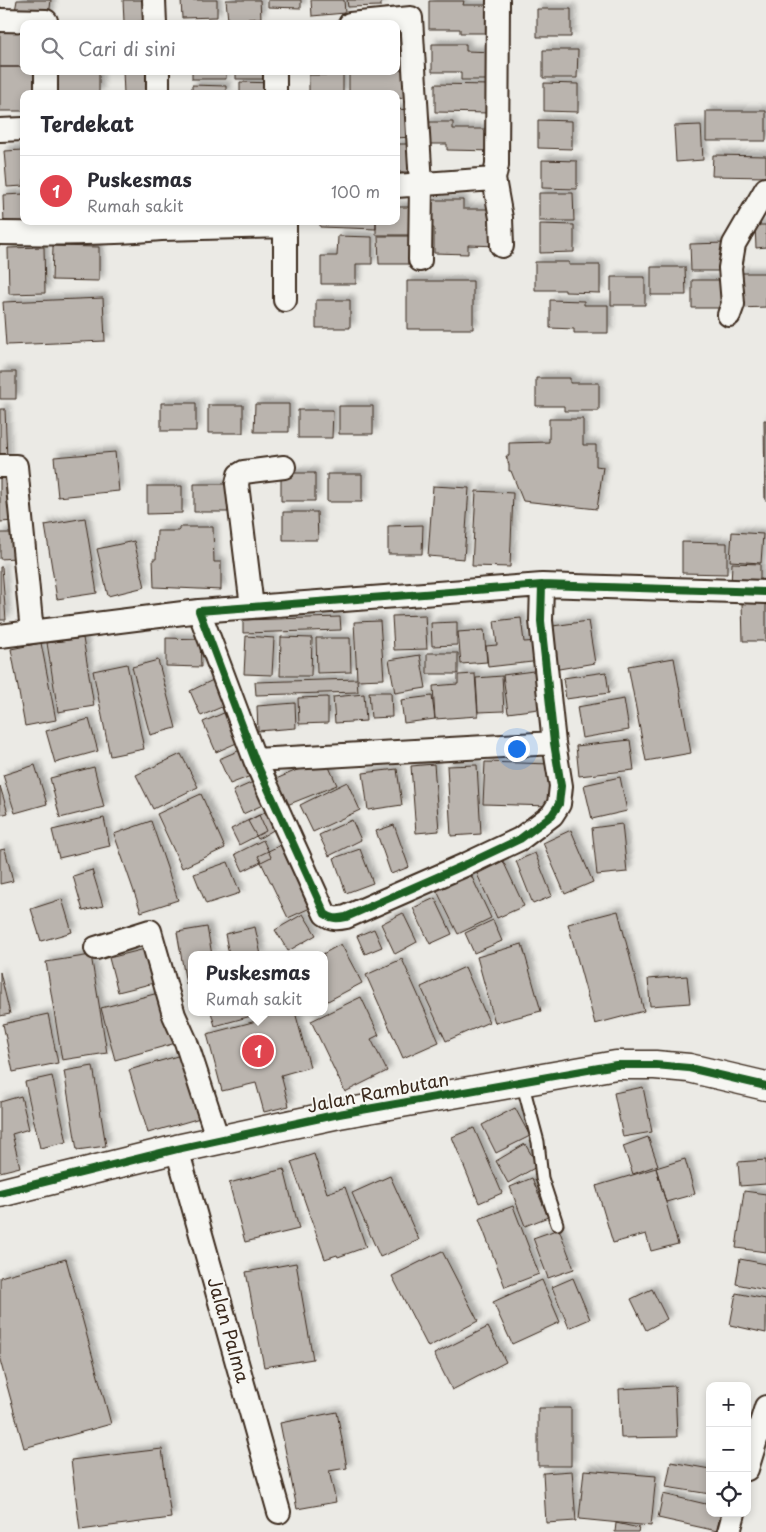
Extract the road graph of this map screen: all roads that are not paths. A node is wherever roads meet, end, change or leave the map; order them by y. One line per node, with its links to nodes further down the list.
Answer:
1 (154, 0): 5 (street)
2 (498, 0): 15 (street)
3 (0, 20): 4 (street)
4 (20, 20)
5 (155, 20)
6 (391, 20): 16 (street)
7 (46, 75): 10 (street)
8 (158, 75): 11 (street)
9 (275, 75): 12 (street)
10 (46, 90)
11 (158, 90)
12 (275, 90)
13 (20, 129): 14 (street)
14 (0, 130)
15 (494, 179): 16 (street); 22 (street)
16 (421, 184): 17 (street); 23 (street)
17 (400, 186)
18 (766, 189): 25 (street)
19 (161, 225): 21 (street)
20 (285, 225): 24 (street)
21 (0, 233)
22 (502, 246)
23 (420, 260)
24 (285, 300)
25 (729, 315)
26 (0, 466): 32 (street)
27 (284, 467): 30 (street)
28 (542, 585): 29 (street); 30 (street); 34 (street)
29 (766, 592)
30 (252, 607): 31 (street)
31 (199, 611): 32 (street); 35 (street)
32 (32, 632): 33 (street)
33 (0, 636)
34 (554, 743): 35 (street); 35 (street)
35 (256, 760)
36 (96, 948): 39 (street)
37 (522, 1082): 38 (street, Jalan Rambutan); 39 (street, Jalan Rambutan); 42 (lane)
38 (766, 1086)
39 (218, 1140): 40 (street, Jalan Rambutan)
40 (177, 1149): 41 (street, Jalan Rambutan); 45 (street, Jalan Palma)
41 (0, 1193)
42 (557, 1224)
43 (766, 1407): 44 (street)
44 (751, 1456)
45 (279, 1512)
46 (733, 1517): 47 (street)
47 (728, 1532)

